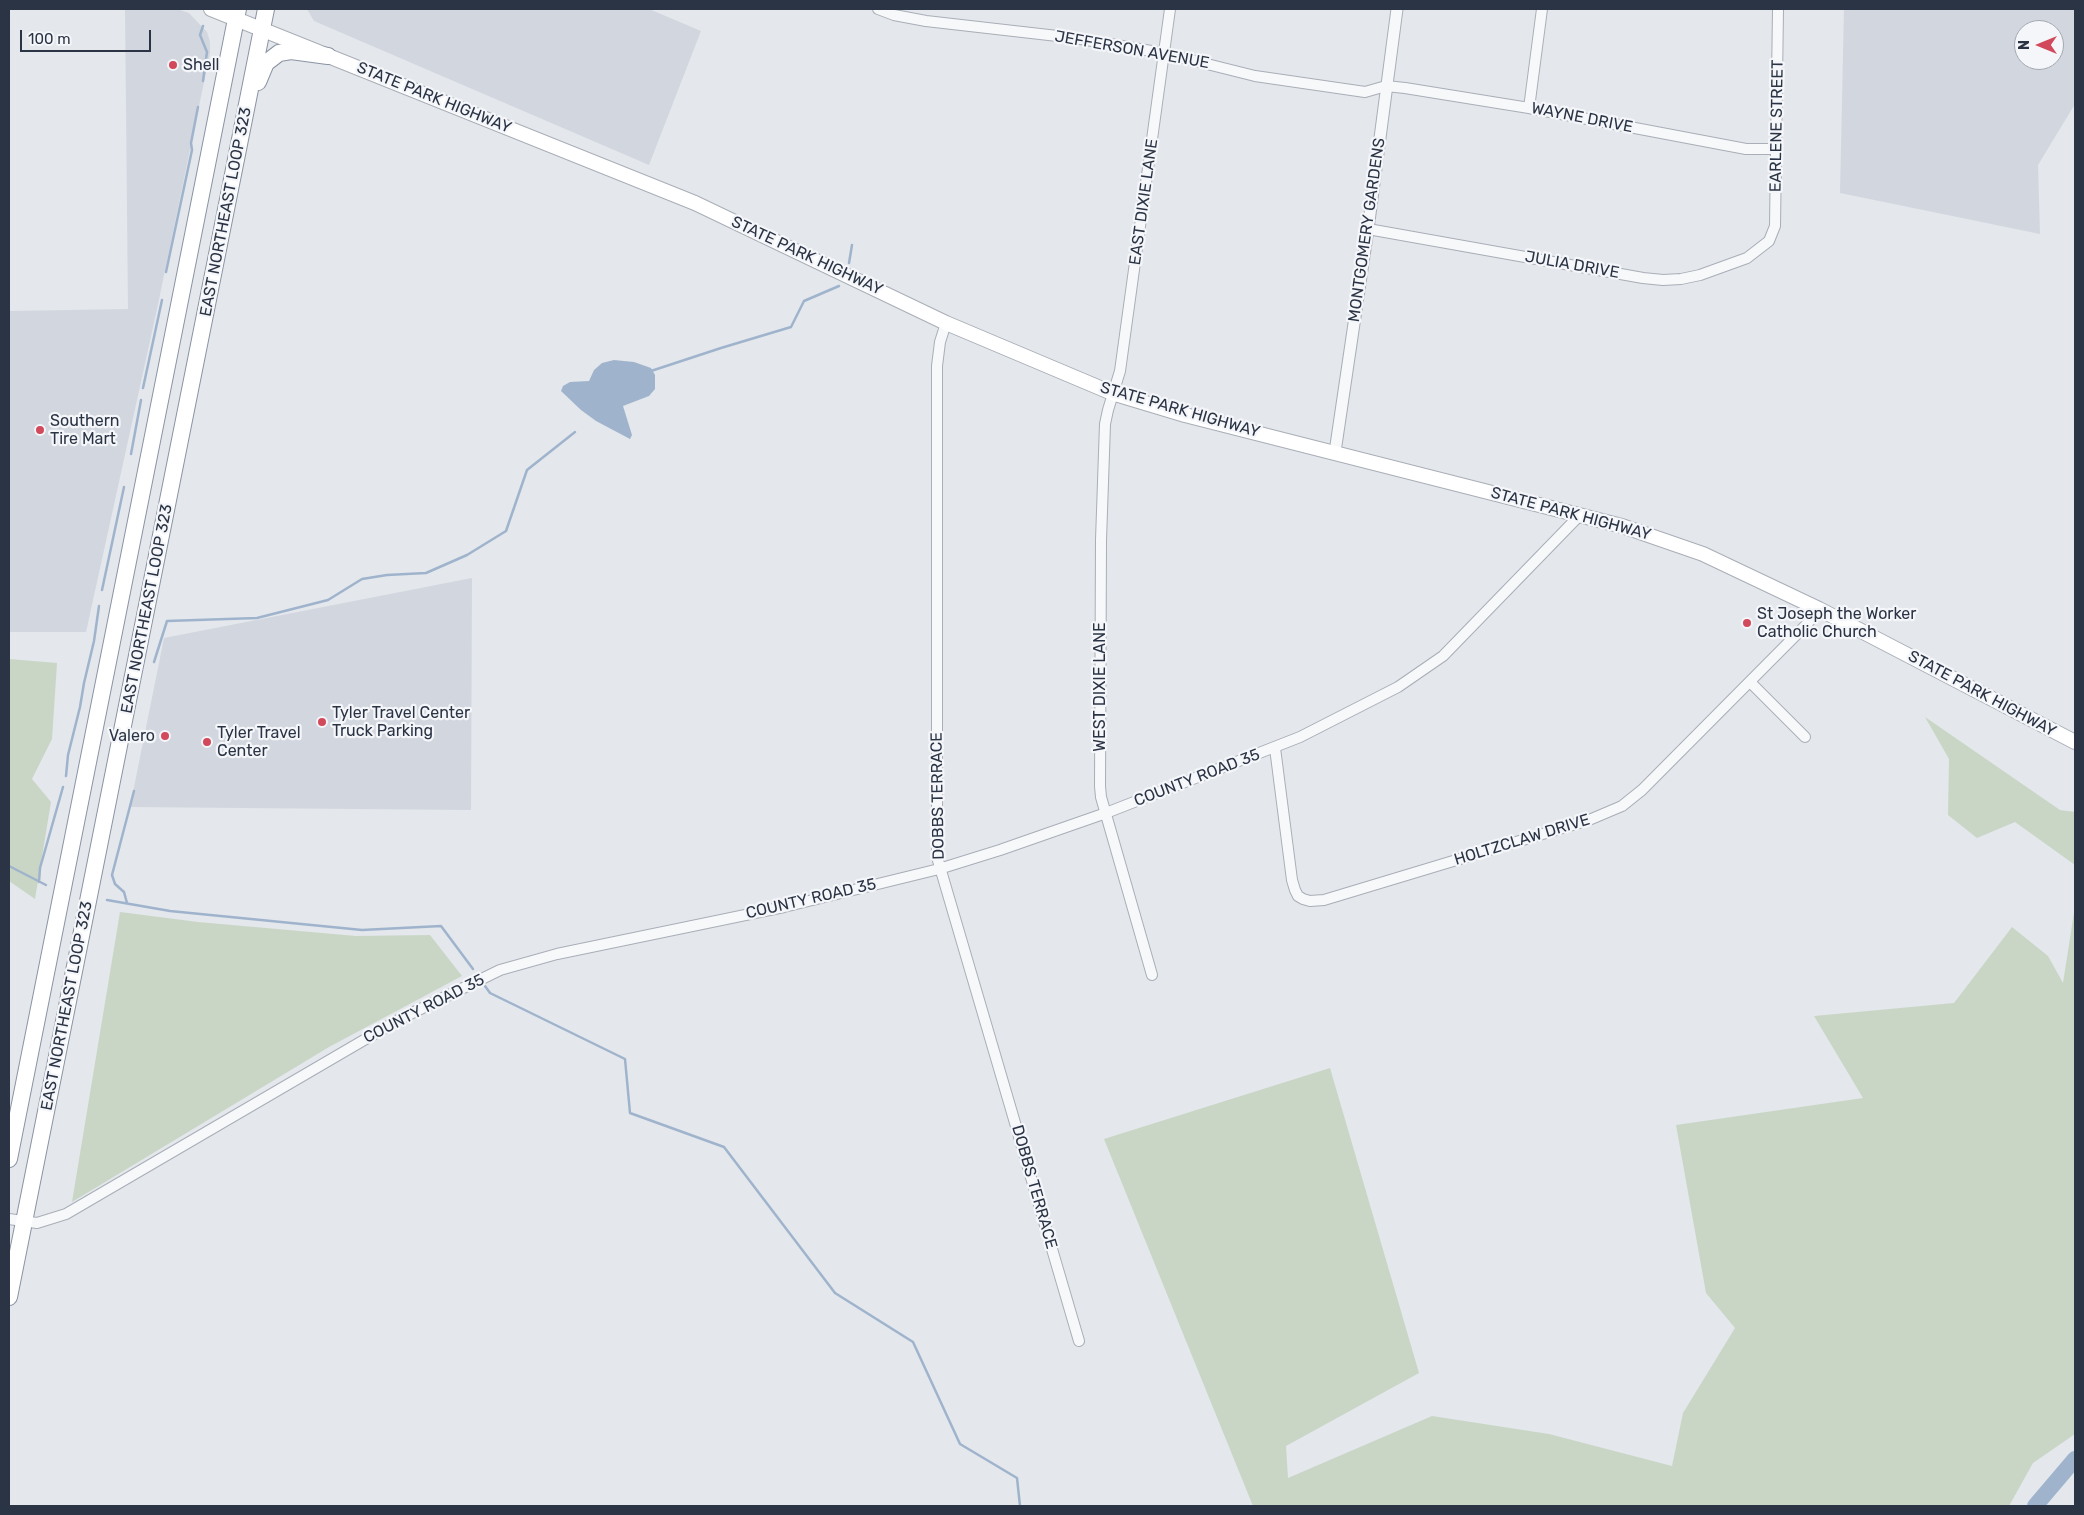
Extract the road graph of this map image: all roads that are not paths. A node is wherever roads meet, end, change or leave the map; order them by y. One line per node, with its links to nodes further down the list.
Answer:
1 (211, 9): 8 (main road, STATE PARK HIGHWAY)
2 (266, 9): 9 (highway, EAST NORTHEAST LOOP 323)
3 (878, 9): 10 (street, JEFFERSON AVENUE)
4 (1170, 9): 10 (street, EAST DIXIE LANE)
5 (1397, 9): 12 (street, MONTGOMERY GARDENS)
6 (1542, 9): 13 (street)
7 (1778, 9): 15 (street, EARLENE STREET)
8 (237, 14): 9 (main road, STATE PARK HIGHWAY); 16 (highway, EAST NORTHEAST LOOP 323)
9 (262, 29): 11 (main road, STATE PARK HIGHWAY); 14 (highway, EAST NORTHEAST LOOP 323)
10 (1163, 52): 12 (street, JEFFERSON AVENUE); 21 (street, EAST DIXIE LANE)
11 (328, 56): 14 (highway); 20 (main road, STATE PARK HIGHWAY)
12 (1386, 86): 13 (street, WAYNE DRIVE); 18 (street, MONTGOMERY GARDENS)
13 (1529, 108): 15 (street, WAYNE DRIVE)
14 (246, 112): 17 (highway, EAST NORTHEAST LOOP 323)
15 (1777, 149): 19 (street, EARLENE STREET)
16 (198, 215): 17 (highway); 23 (highway, EAST NORTHEAST LOOP 323)
17 (224, 221): 24 (highway, EAST NORTHEAST LOOP 323)
18 (1368, 228): 19 (street, JULIA DRIVE); 22 (street, MONTGOMERY GARDENS)
19 (1769, 241)
20 (946, 322): 21 (main road, STATE PARK HIGHWAY); 34 (street, DOBBS TERRACE)
21 (1112, 393): 22 (main road, STATE PARK HIGHWAY); 33 (street, WEST DIXIE LANE)
22 (1334, 452): 25 (main road, STATE PARK HIGHWAY)
23 (147, 469): 24 (highway); 27 (highway, EAST NORTHEAST LOOP 323)
24 (173, 474): 28 (highway, EAST NORTHEAST LOOP 323)
25 (1579, 516): 26 (main road, STATE PARK HIGHWAY); 32 (street, COUNTY ROAD 35)
26 (1818, 609): 29 (street, HOLTZCLAW DRIVE); 31 (main road, STATE PARK HIGHWAY)
27 (108, 667): 28 (highway); 36 (highway, EAST NORTHEAST LOOP 323)
28 (134, 673): 37 (highway, EAST NORTHEAST LOOP 323)
29 (1750, 682): 30 (street); 32 (street, HOLTZCLAW DRIVE)
30 (1805, 737)
31 (2075, 742)
32 (1275, 748): 33 (street, COUNTY ROAD 35)
33 (1106, 813): 34 (street, COUNTY ROAD 35); 35 (street, WEST DIXIE LANE)
34 (939, 869): 37 (street, COUNTY ROAD 35); 39 (street, DOBBS TERRACE)
35 (1152, 975)
36 (9, 1159)
37 (16, 1220): 38 (highway, EAST NORTHEAST LOOP 323)
38 (9, 1297)
39 (1079, 1341)

